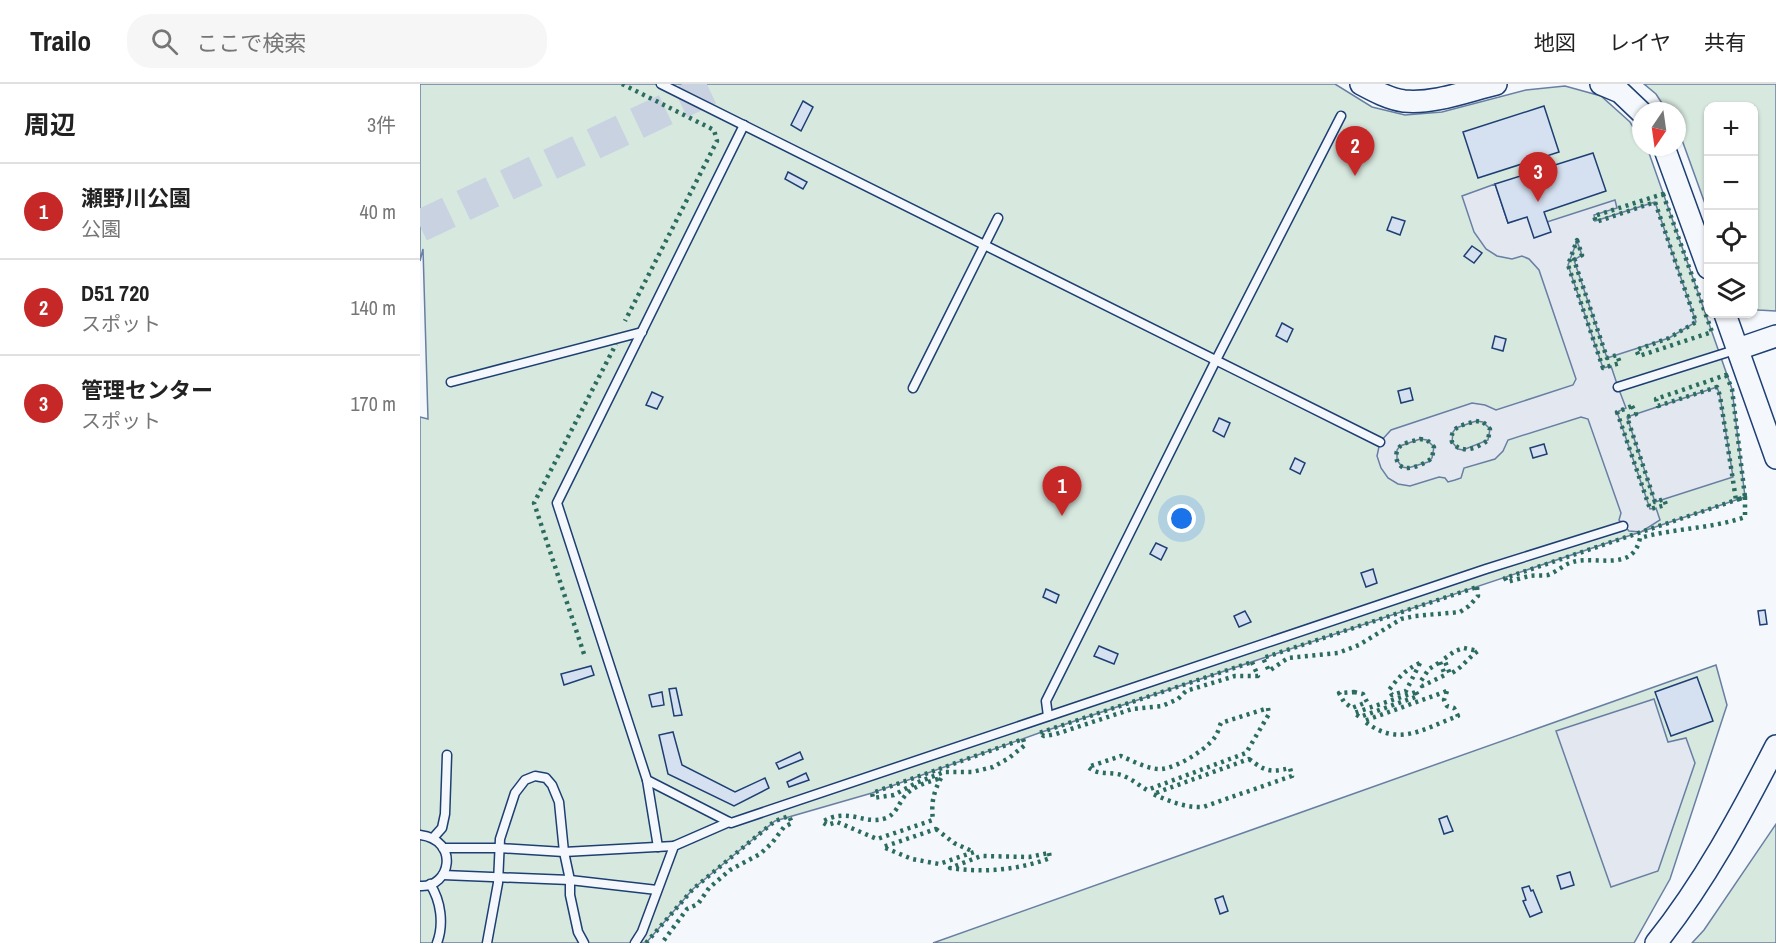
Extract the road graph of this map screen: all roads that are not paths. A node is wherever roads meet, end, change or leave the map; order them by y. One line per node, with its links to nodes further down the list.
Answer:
1 (661, 84): 7 (lane)
2 (1361, 84): 3 (street)
3 (1496, 84)
4 (1601, 84): 5 (street)
5 (1632, 103)
6 (1341, 116): 16 (lane)
7 (744, 125): 10 (lane); 13 (lane)
8 (1667, 156): 11 (street)
9 (998, 218): 10 (lane)
10 (985, 245): 16 (lane); 19 (lane)
11 (1707, 264)
12 (1726, 318): 15 (street)
13 (642, 332): 17 (lane); 26 (lane)
14 (1776, 336): 15 (street)
15 (1738, 349): 18 (lane); 21 (street)
16 (1216, 360): 20 (lane); 23 (lane)
17 (451, 382)
18 (1618, 387)
19 (913, 388)
20 (1380, 442)
21 (1776, 458)
22 (1623, 526): 23 (lane)
23 (1048, 716): 27 (lane)
24 (1776, 746): 45 (street)
25 (447, 754): 29 (lane)
26 (647, 780): 27 (lane); 31 (lane)
27 (729, 822): 30 (lane)
28 (420, 835): 29 (lane)
29 (434, 838): 32 (lane)
30 (674, 846): 31 (lane); 40 (lane)
31 (658, 847): 34 (lane)
32 (444, 848): 33 (lane); 35 (lane)
33 (499, 848): 34 (lane); 34 (lane); 36 (lane)
34 (564, 852): 37 (lane)
35 (442, 875): 36 (lane); 38 (lane)
36 (498, 876): 37 (lane); 42 (lane)
37 (570, 880): 40 (lane); 43 (lane)
38 (430, 884): 39 (lane); 41 (lane)
39 (420, 886)
40 (657, 890): 44 (lane)
41 (437, 943)
42 (487, 943)
43 (584, 943)
44 (635, 943)
45 (1656, 943)

